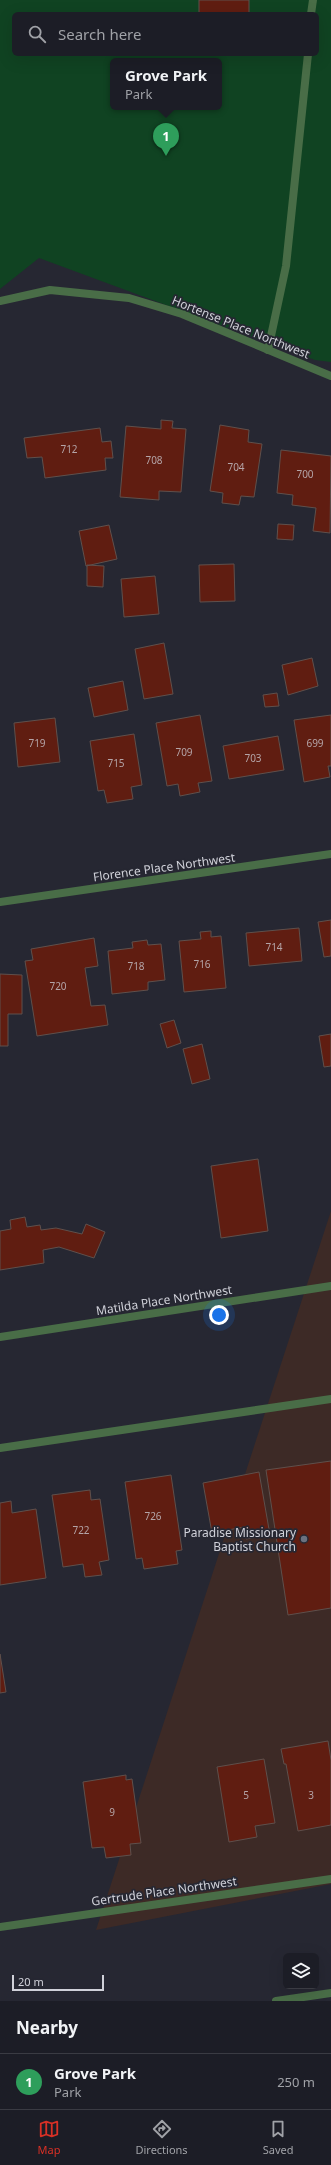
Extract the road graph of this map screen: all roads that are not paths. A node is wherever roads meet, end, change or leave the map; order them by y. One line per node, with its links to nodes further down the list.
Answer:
1 (313, 0): 2 (street)
2 (311, 12)
3 (308, 56): 5 (street)
4 (0, 301): 5 (street, Hortense Place Northwest)
5 (268, 350): 6 (street, Hortense Place Northwest)
6 (331, 376)
7 (331, 854): 8 (street, Florence Place Northwest)
8 (0, 902)
9 (331, 1286): 10 (street, Matilda Place Northwest)
10 (0, 1337)
11 (331, 1399): 12 (street)
12 (0, 1448)
13 (331, 1879): 14 (street, Gertrude Place Northwest)
14 (0, 1927)
15 (331, 1993): 16 (street)
16 (276, 2001)

